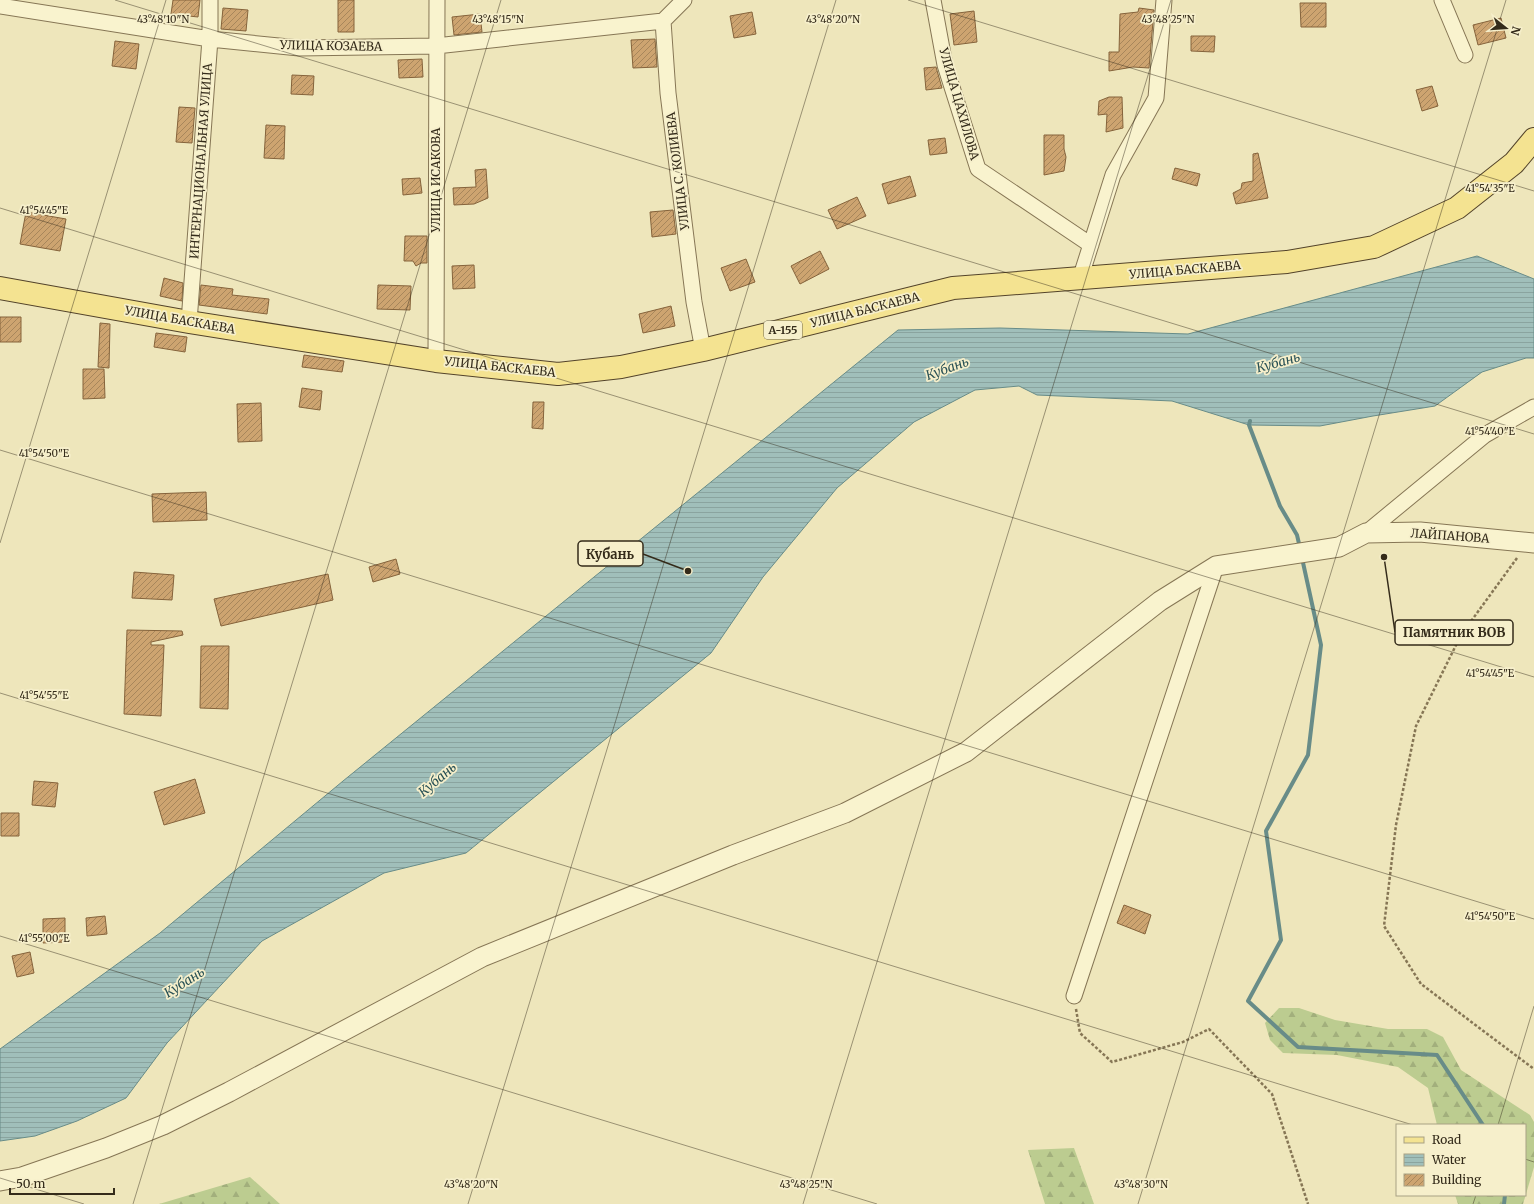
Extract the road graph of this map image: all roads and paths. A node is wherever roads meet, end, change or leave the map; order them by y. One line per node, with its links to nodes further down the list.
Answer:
1 (210, 0): 9 (street, ИНТЕРНАЦИОНАЛЬНАЯ УЛИЦА)
2 (437, 0): 10 (street, УЛИЦА ИСАКОВА)
3 (685, 0): 8 (street)
4 (933, 0): 13 (street, УЛИЦА ЦАХИЛОВА)
5 (1164, 0): 13 (street)
6 (1442, 0): 11 (street)
7 (0, 6): 9 (street, УЛИЦА КОЗАЕВА)
8 (663, 21): 10 (street, УЛИЦА КОЗАЕВА); 17 (street, УЛИЦА С. КОЛИЕВА)
9 (210, 39): 10 (street, УЛИЦА КОЗАЕВА); 16 (street, ИНТЕРНАЦИОНАЛЬНАЯ УЛИЦА)
10 (436, 46): 18 (street, УЛИЦА ИСАКОВА)
11 (1465, 55)
12 (1534, 139): 14 (main road, УЛИЦА БАСКАЕВА / А-155)
13 (1091, 245): 14 (street)
14 (1080, 279): 17 (main road, УЛИЦА БАСКАЕВА / А-155)
15 (0, 288): 16 (main road, УЛИЦА БАСКАЕВА / А-155)
16 (189, 322): 18 (main road, УЛИЦА БАСКАЕВА / А-155)
17 (703, 350): 18 (main road, УЛИЦА БАСКАЕВА / А-155)
18 (436, 361)
19 (1534, 407): 20 (street)
20 (1366, 533): 21 (street, ЛАЙПАНОВА); 22 (street)
21 (1531, 543): 24 (path)
22 (1216, 566): 23 (street); 25 (street)
23 (1074, 996): 26 (path)
24 (1534, 1069)
25 (0, 1181)
26 (1308, 1204)

